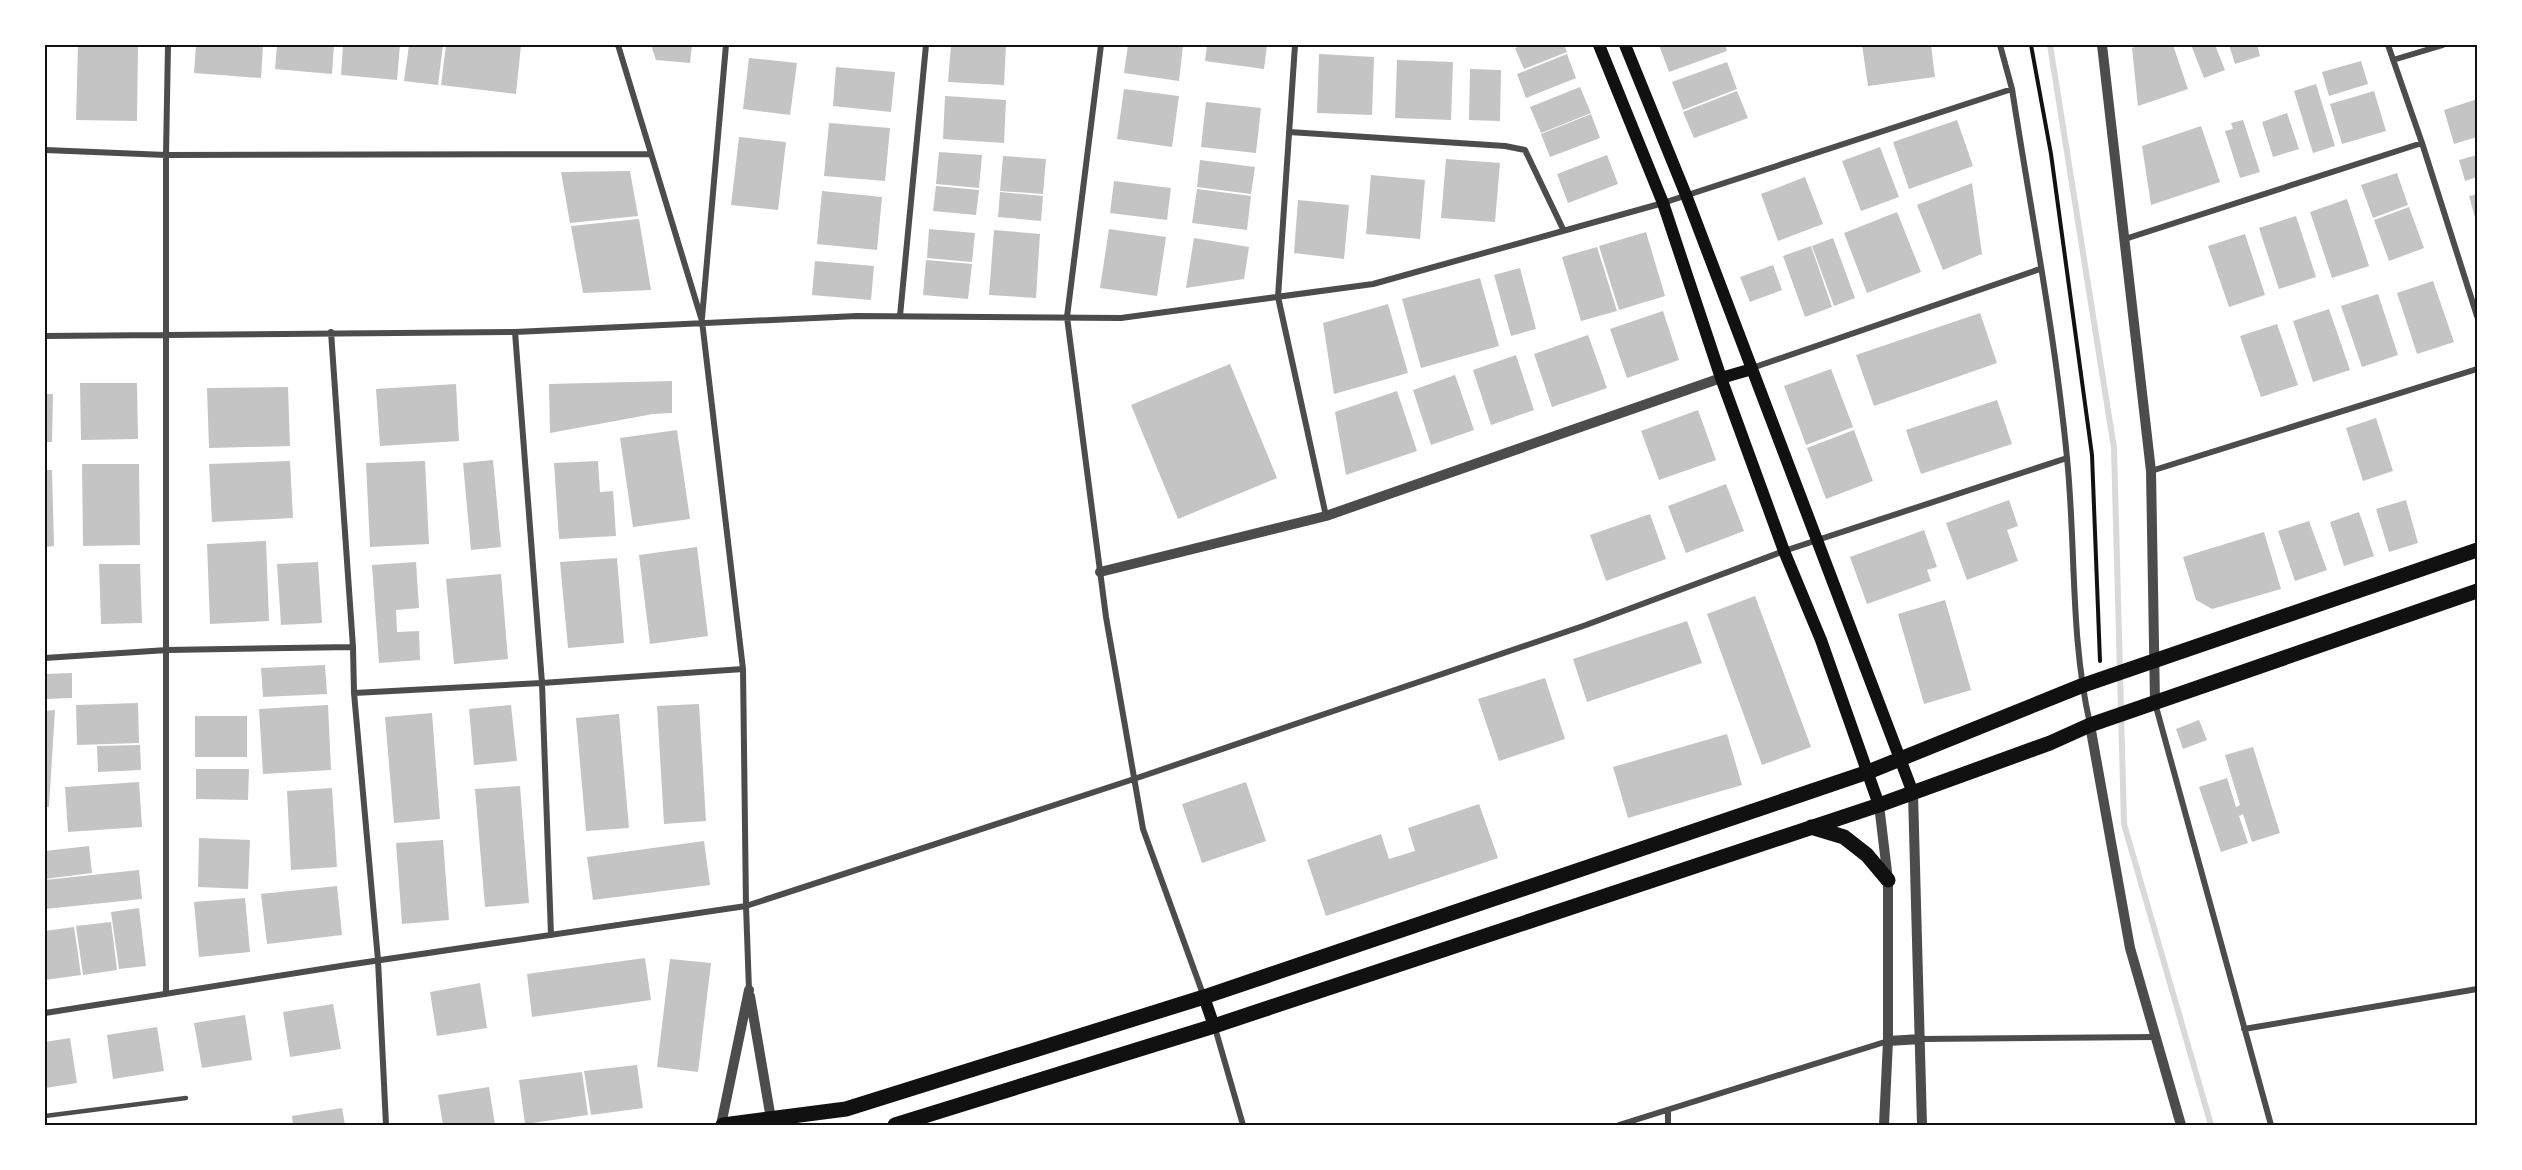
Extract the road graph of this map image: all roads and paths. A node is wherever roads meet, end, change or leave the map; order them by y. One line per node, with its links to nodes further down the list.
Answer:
1 (168, 45): 20 (street)
2 (618, 45): 19 (street)
3 (726, 45): 30 (street)
4 (926, 45): 27 (street)
5 (1101, 45): 29 (street)
6 (1294, 45): 16 (street)
7 (1599, 45): 22 (main road)
8 (1625, 45): 21 (main road)
9 (2000, 45): 15 (street)
10 (2031, 45): 49 (path)
11 (2102, 45): 24 (street)
12 (2388, 45): 14 (street)
13 (2443, 45): 14 (street)
14 (2393, 60): 17 (street)
15 (2012, 89): 21 (street); 25 (street)
16 (1289, 132): 23 (street); 26 (street)
17 (2422, 143): 24 (street); 28 (street)
18 (45, 150): 20 (street)
19 (651, 154): 20 (street); 30 (street)
20 (166, 155): 33 (street)
21 (1686, 195): 22 (street); 35 (main road)
22 (1663, 202): 23 (street); 37 (main road)
23 (1563, 229): 26 (street)
24 (2125, 239): 39 (street)
25 (2040, 269): 35 (street); 38 (street)
26 (1278, 297): 29 (street); 40 (street)
27 (900, 316): 29 (street); 30 (street)
28 (2477, 316)
29 (1067, 317): 44 (street)
30 (702, 321): 32 (street); 51 (street)
31 (331, 332): 32 (street); 33 (street); 46 (street)
32 (515, 332): 52 (street)
33 (166, 335): 34 (street); 47 (street)
34 (45, 336)
35 (1752, 369): 37 (main road); 41 (main road)
36 (2477, 369): 39 (street)
37 (1721, 378): 40 (street); 43 (main road)
38 (2067, 458): 41 (street); 53 (street)
39 (2151, 471): 50 (street)
40 (1326, 516): 44 (street)
41 (1817, 542): 43 (street); 57 (main road)
42 (2477, 550): 50 (main road)
43 (1784, 551): 58 (main road); 59 (street)
44 (1100, 572): 59 (street)
45 (2477, 591): 55 (main road)
46 (353, 647): 47 (street); 54 (street)
47 (167, 650): 48 (street); 69 (street)
48 (45, 658)
49 (2100, 662)
50 (2153, 662): 53 (main road); 55 (street)
51 (743, 669): 52 (street); 64 (street)
52 (542, 683): 54 (street); 65 (street)
53 (2081, 686): 56 (street); 57 (main road)
54 (354, 693): 66 (street)
55 (2155, 702): 56 (main road); 73 (street)
56 (2090, 725): 60 (main road); 74 (street)
57 (1899, 761): 58 (main road); 60 (main road)
58 (1868, 772): 61 (main road); 70 (main road)
59 (1134, 779): 64 (street); 70 (street)
60 (1912, 793): 61 (main road); 75 (street)
61 (1879, 805): 62 (main road); 63 (street)
62 (1811, 827): 63 (main road); 72 (main road)
63 (1888, 880): 76 (street)
64 (746, 906): 65 (street); 68 (street)
65 (551, 935): 66 (street)
66 (378, 960): 69 (street); 81 (street)
67 (2477, 989): 73 (street)
68 (749, 990): 80 (street); 82 (street)
69 (166, 994): 71 (street)
70 (1204, 997): 72 (main road); 80 (main road)
71 (45, 1013)
72 (1215, 1026): 83 (main road); 84 (street)
73 (2244, 1029): 90 (street)
74 (2156, 1037): 75 (street); 89 (street)
75 (1921, 1039): 76 (street); 88 (street)
76 (1888, 1041): 78 (street); 87 (street)
77 (186, 1098): 79 (lane)
78 (1668, 1111): 85 (street); 86 (street)
79 (45, 1116)
80 (772, 1122): 82 (main road)
81 (386, 1125)
82 (722, 1125)
83 (895, 1125)
84 (1243, 1125)
85 (1619, 1125)
86 (1668, 1125)
87 (1884, 1125)
88 (1922, 1125)
89 (2181, 1125)
90 (2271, 1125)

